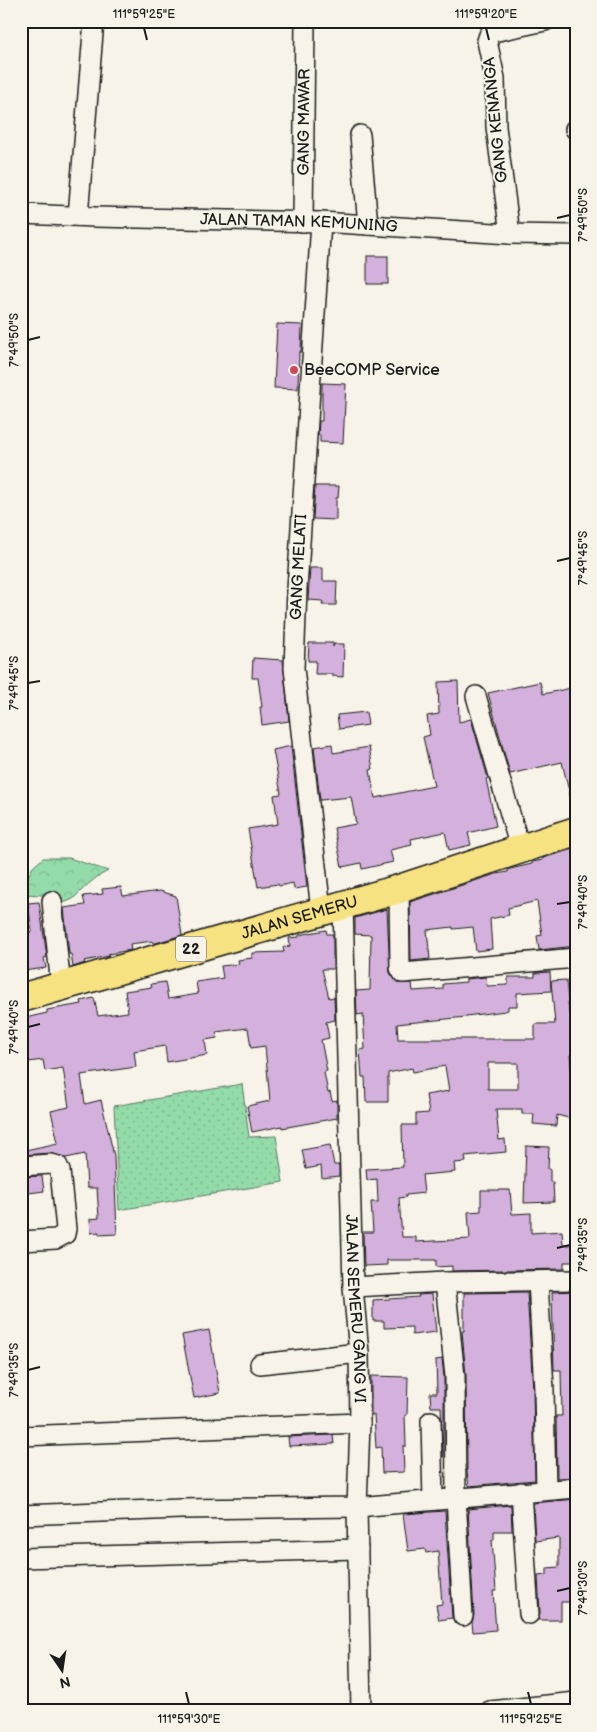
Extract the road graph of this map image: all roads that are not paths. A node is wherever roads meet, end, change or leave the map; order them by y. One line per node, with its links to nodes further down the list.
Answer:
1 (94, 21): 6 (street)
2 (305, 21): 7 (street, GANG MAWAR)
3 (545, 21): 9 (street, GANG KENANGA)
4 (360, 135): 8 (street)
5 (21, 214): 6 (street, JALAN TAMAN KEMUNING)
6 (78, 216): 7 (street, JALAN TAMAN KEMUNING)
7 (312, 222): 8 (street, JALAN TAMAN KEMUNING); 16 (street, GANG MELATI)
8 (368, 225): 9 (street, JALAN TAMAN KEMUNING)
9 (510, 234): 10 (street, JALAN TAMAN KEMUNING)
10 (576, 236)
11 (476, 696): 13 (street)
12 (576, 830): 13 (highway, JALAN SEMERU / 22)
13 (520, 848): 14 (highway, JALAN SEMERU / 22)
14 (399, 889): 16 (highway, JALAN SEMERU / 22); 17 (street)
15 (52, 901): 18 (street)
16 (332, 908): 18 (highway, JALAN SEMERU / 22); 25 (street, JALAN SEMERU GANG VI)
17 (576, 958)
18 (61, 987): 19 (highway, JALAN SEMERU / 22)
19 (21, 998)
20 (21, 1166): 21 (street)
21 (21, 1241)
22 (576, 1280): 23 (street)
23 (538, 1281): 24 (street); 32 (street)
24 (445, 1282): 25 (street); 34 (street)
25 (353, 1287): 26 (street, JALAN SEMERU GANG VI)
26 (359, 1353): 27 (street); 29 (street, JALAN SEMERU GANG VI)
27 (260, 1364)
28 (431, 1421): 35 (street)
29 (360, 1423): 30 (street); 36 (street, JALAN SEMERU GANG VI)
30 (21, 1436)
31 (576, 1488): 32 (street)
32 (546, 1490): 33 (street)
33 (522, 1492): 34 (street); 40 (street)
34 (456, 1498): 35 (street); 41 (street)
35 (433, 1500): 36 (street)
36 (357, 1507): 37 (street); 38 (street, JALAN SEMERU GANG VI)
37 (21, 1515)
38 (358, 1549): 39 (street); 43 (street, JALAN SEMERU GANG VI)
39 (21, 1558)
40 (529, 1614)
41 (463, 1616)
42 (576, 1702): 44 (street)
43 (361, 1711)
44 (490, 1711)

